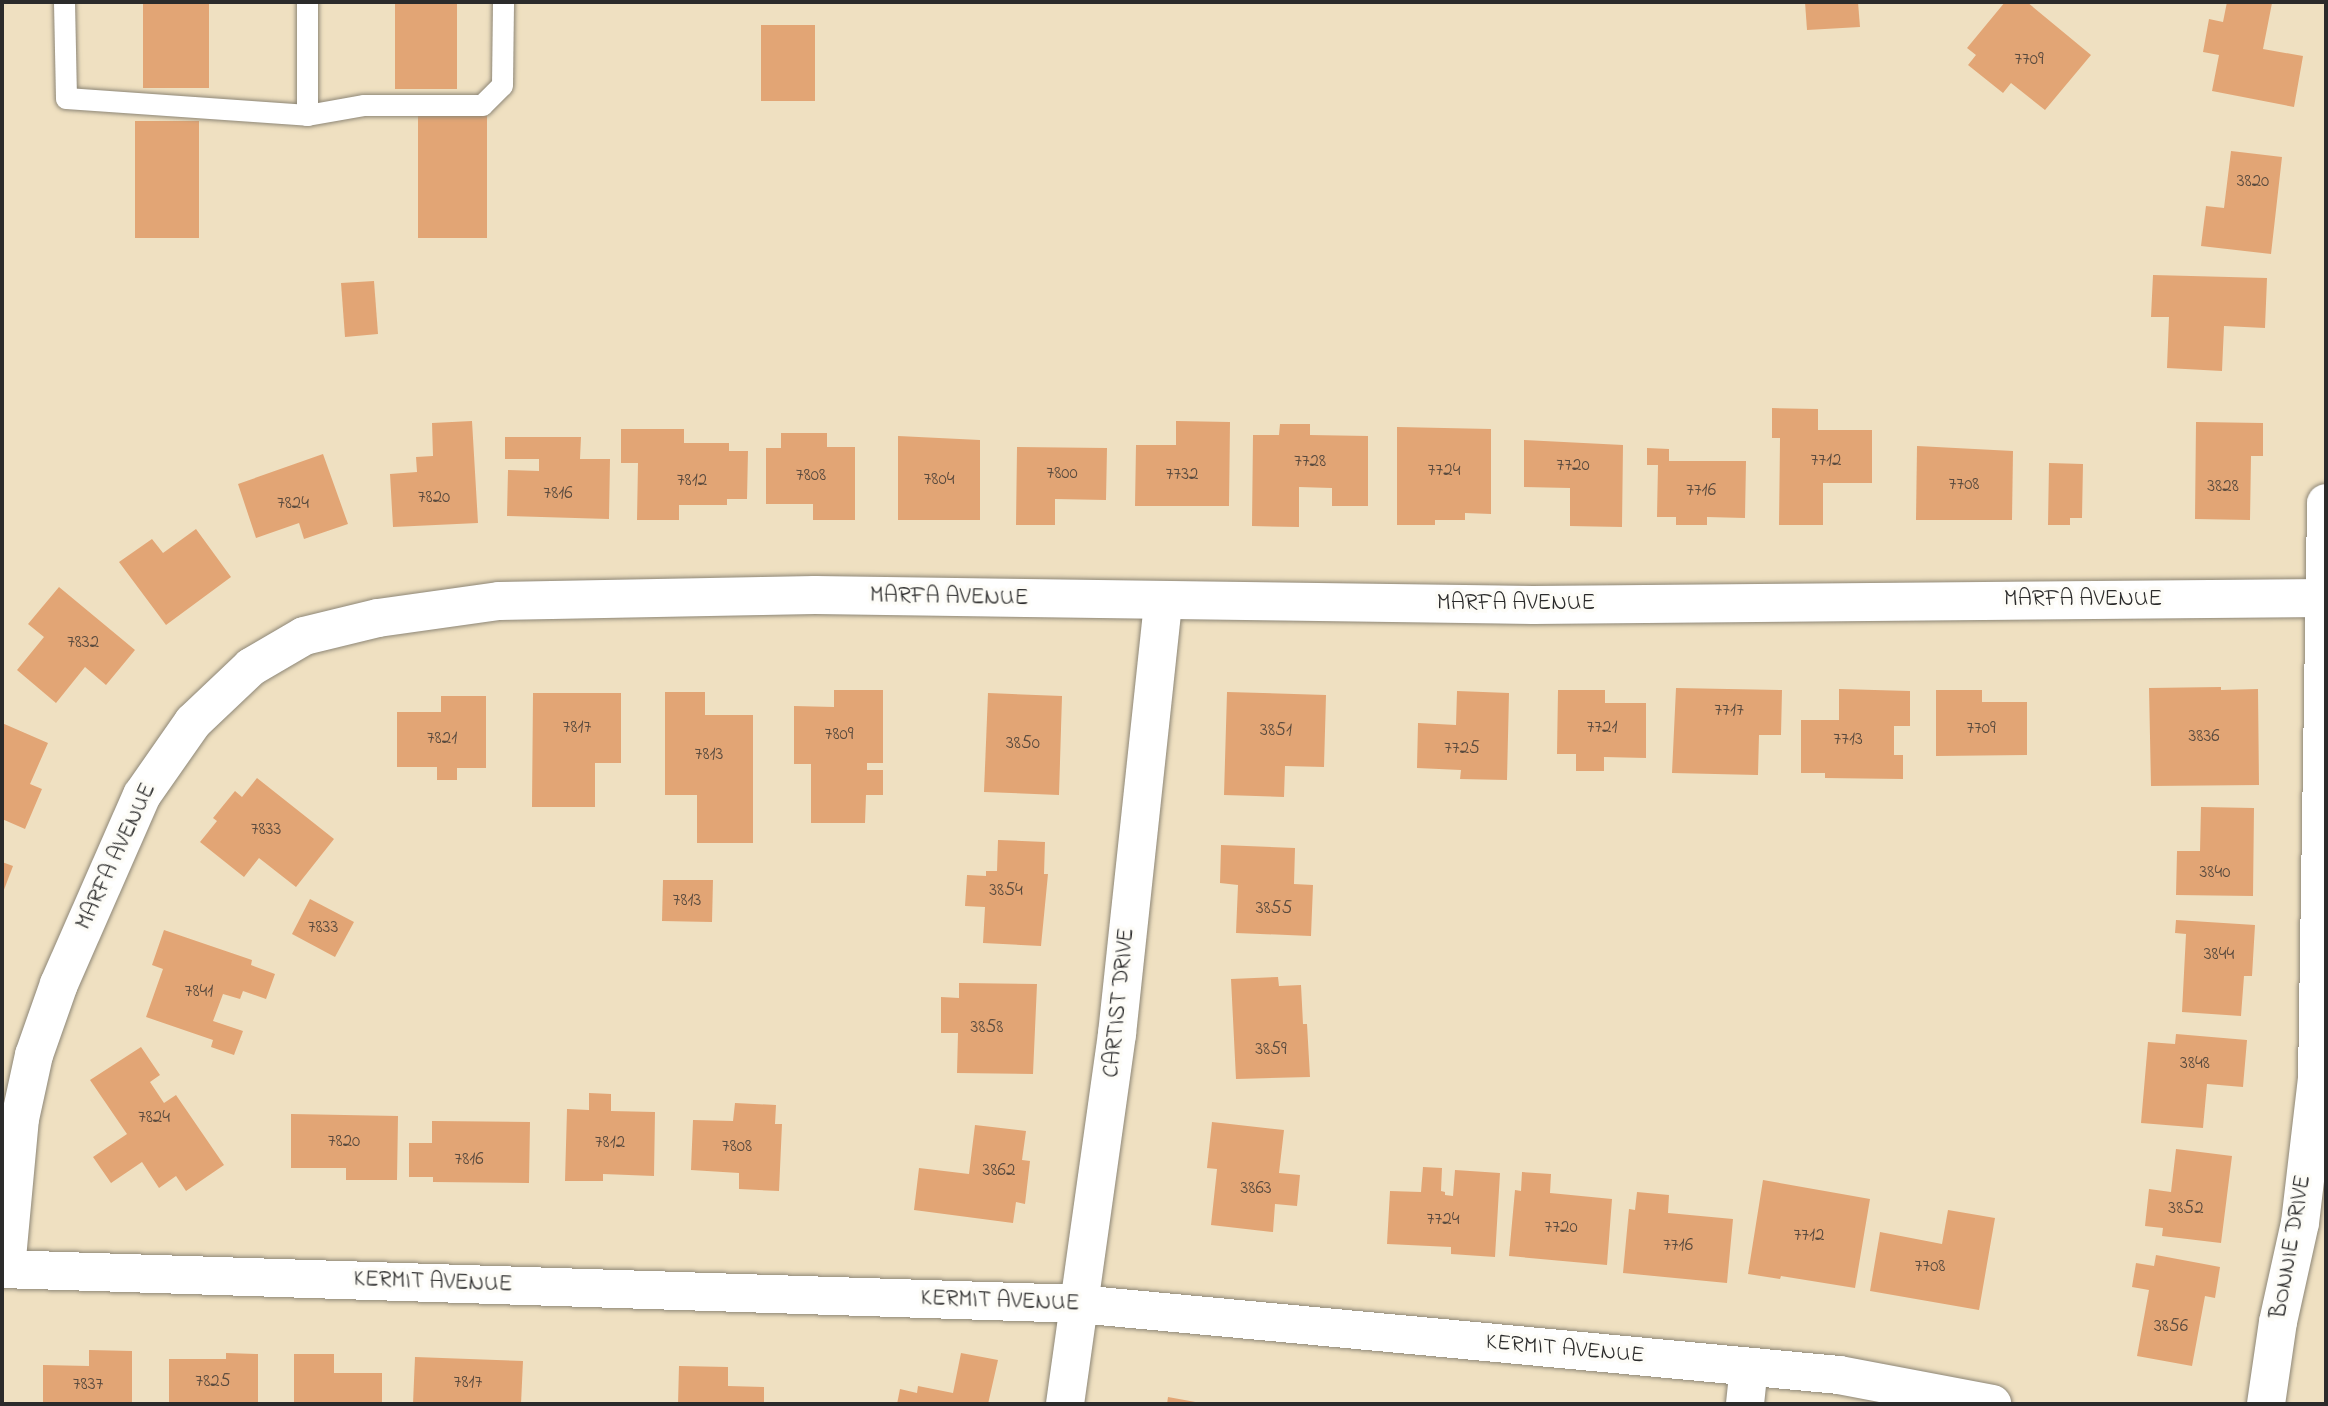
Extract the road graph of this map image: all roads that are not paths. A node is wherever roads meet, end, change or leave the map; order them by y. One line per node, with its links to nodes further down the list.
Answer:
1 (64, 2): 4 (lane)
2 (307, 2): 4 (lane)
3 (503, 2): 4 (lane)
4 (307, 115)
5 (2326, 503): 6 (street, BONNIE DRIVE)
6 (2325, 598): 7 (street, MARFA AVENUE); 13 (street, BONNIE DRIVE)
7 (1163, 601): 8 (street, MARFA AVENUE); 9 (street, CARTIST DRIVE)
8 (4, 1269): 9 (street, KERMIT AVENUE)
9 (1079, 1304): 10 (street, KERMIT AVENUE); 11 (street, CARTIST DRIVE)
10 (1747, 1386): 12 (street, KERMIT AVENUE)
11 (1065, 1404)
12 (1992, 1404)
13 (2266, 1404)

